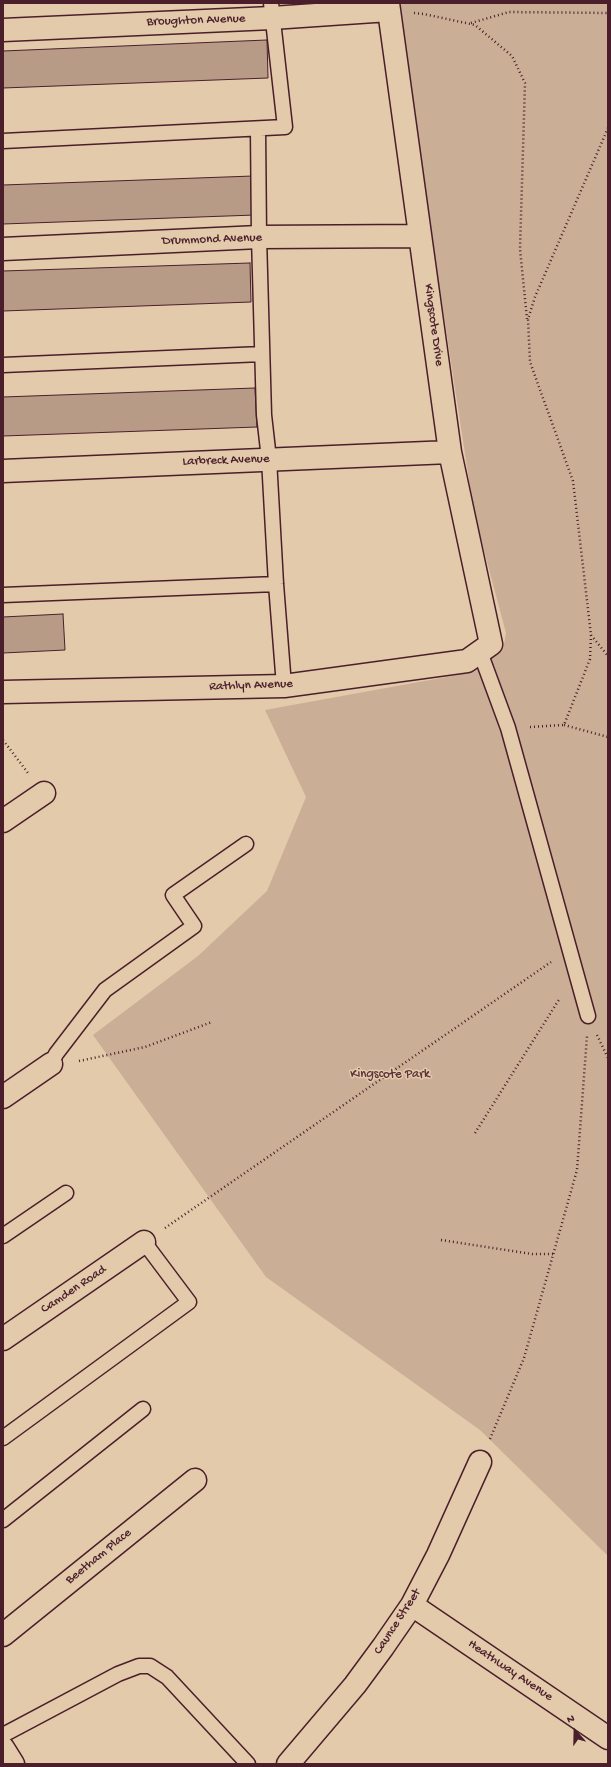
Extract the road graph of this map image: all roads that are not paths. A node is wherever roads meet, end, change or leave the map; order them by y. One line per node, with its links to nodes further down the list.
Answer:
1 (389, 10): 2 (street, Broughton Avenue); 6 (street, Kingscote Drive)
2 (271, 11): 3 (street, Broughton Avenue); 4 (lane)
3 (3, 30)
4 (258, 129): 5 (lane); 7 (lane)
5 (3, 141)
6 (420, 236): 7 (street, Drummond Avenue); 11 (street, Kingscote Drive)
7 (259, 238): 8 (street, Drummond Avenue); 9 (lane)
8 (3, 250)
9 (262, 354): 10 (lane); 12 (lane)
10 (3, 365)
11 (450, 452): 12 (street, Larbreck Avenue); 16 (street, Kingscote Drive)
12 (269, 459): 13 (street, Larbreck Avenue); 14 (lane)
13 (3, 471)
14 (276, 584): 15 (lane); 17 (lane)
15 (3, 595)
16 (486, 648): 17 (street, Rathlyn Avenue); 22 (lane)
17 (284, 686): 18 (street, Rathlyn Avenue)
18 (3, 692)
19 (44, 793): 20 (street)
20 (3, 821)
21 (246, 844): 23 (lane)
22 (588, 1016)
23 (51, 1064): 24 (street)
24 (3, 1097)
25 (66, 1193): 26 (lane)
26 (3, 1236)
27 (144, 1242): 28 (street, Camden Road); 30 (lane)
28 (3, 1339)
29 (143, 1409): 33 (lane)
30 (3, 1438)
31 (480, 1462): 34 (street, Caunce Street)
32 (195, 1480): 35 (street, Beetham Place)
33 (3, 1520)
34 (412, 1605): 37 (street, Heathway Avenue); 41 (street, Caunce Street)
35 (3, 1635)
36 (3, 1735): 40 (lane)
37 (608, 1738)
38 (3, 1748): 39 (street)
39 (13, 1764)
40 (248, 1764)
41 (288, 1764)

